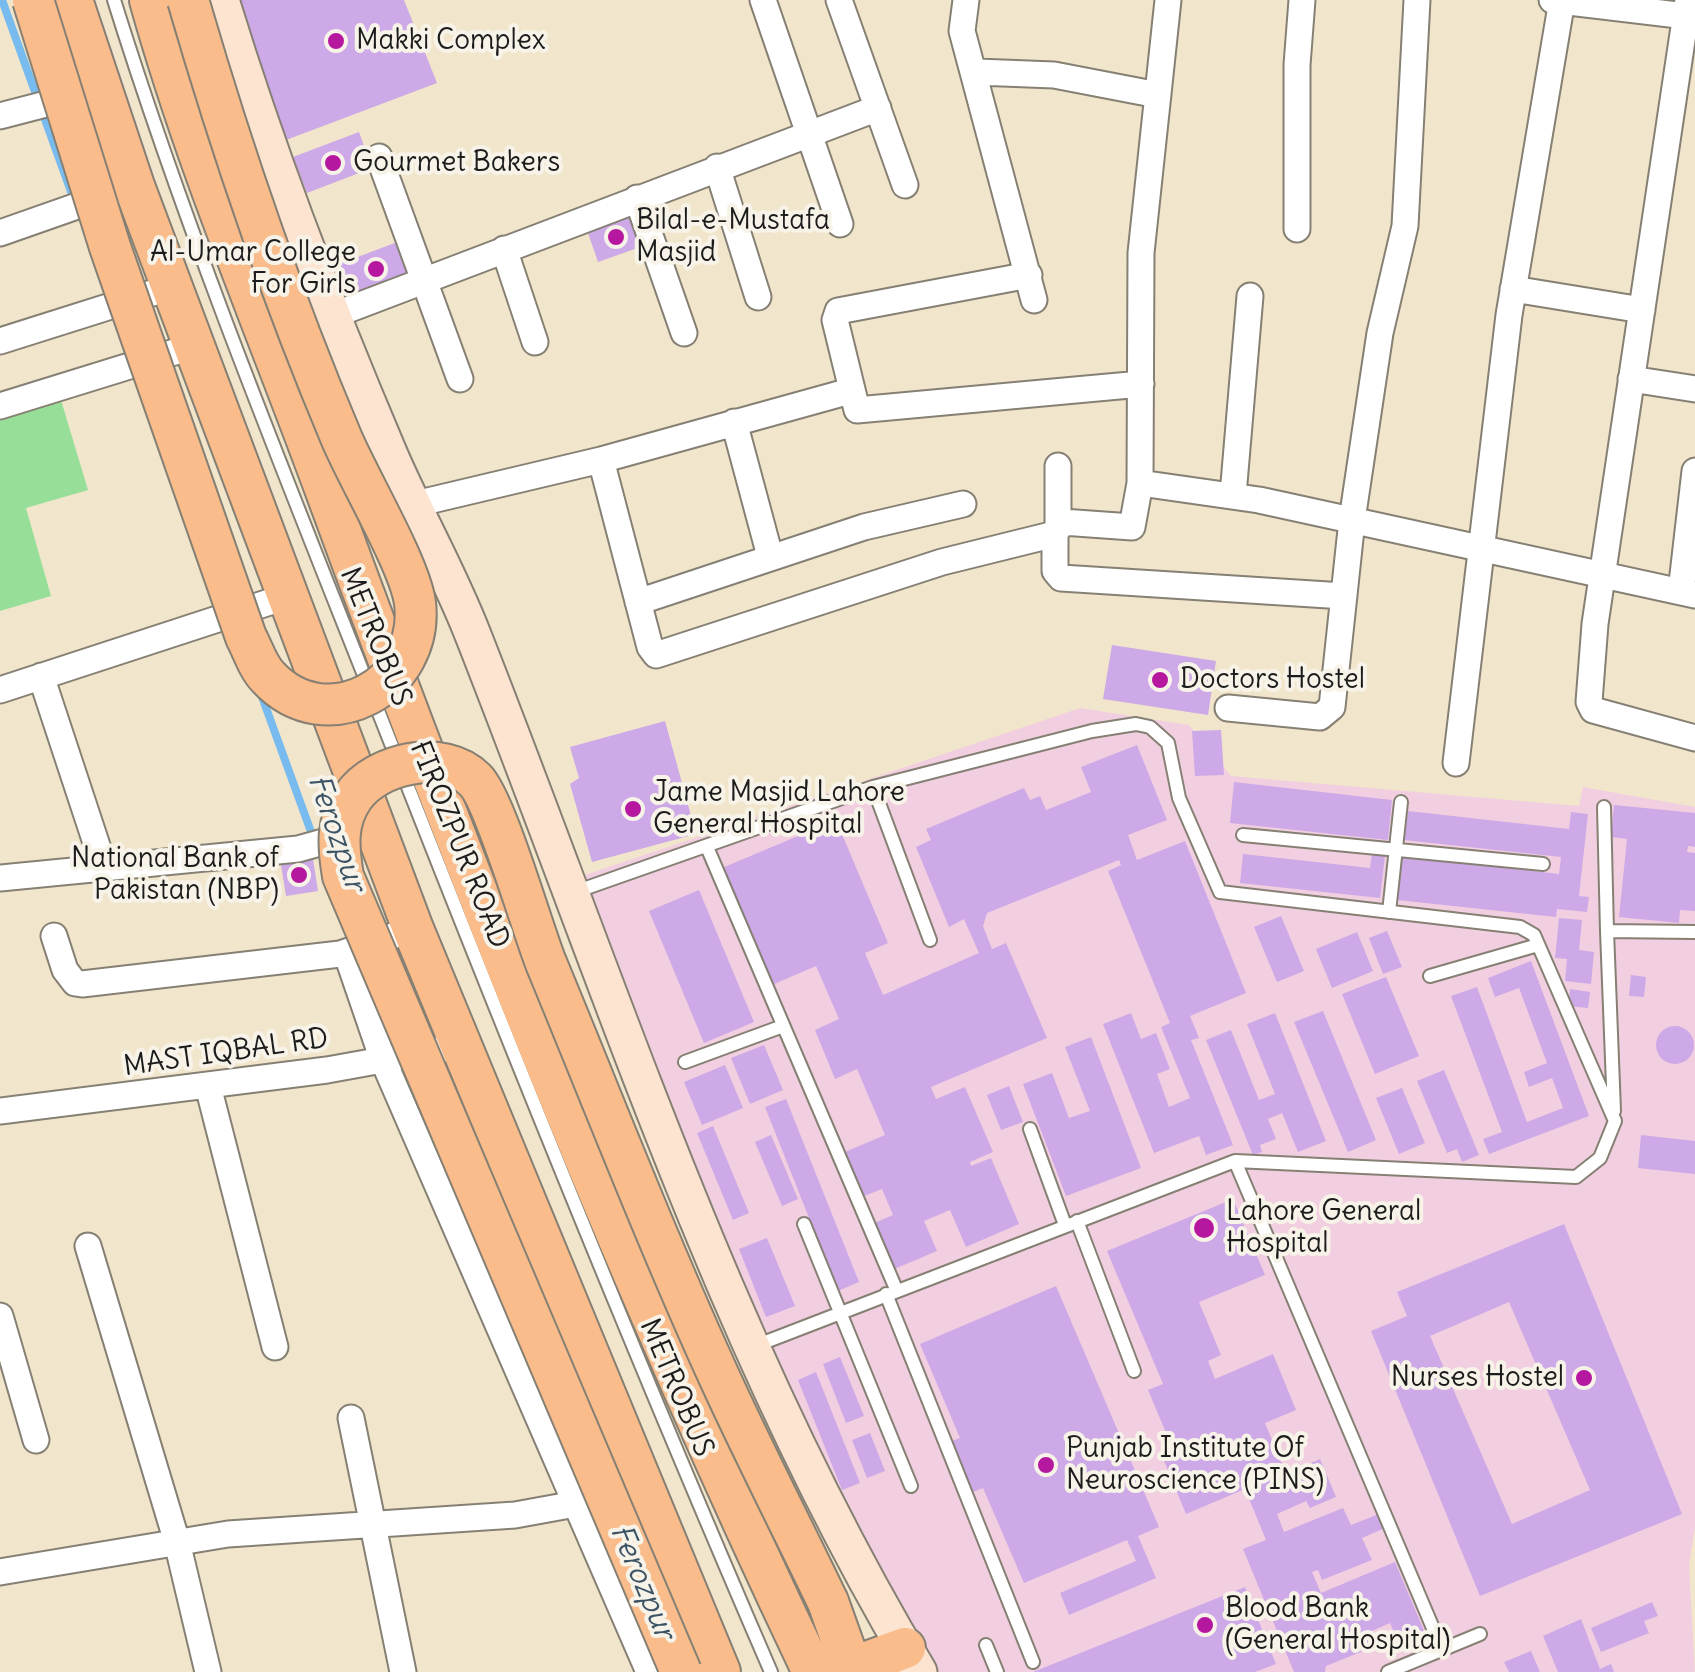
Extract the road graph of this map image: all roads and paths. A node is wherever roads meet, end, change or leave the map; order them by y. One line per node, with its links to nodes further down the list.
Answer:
1 (33, 0): 5 (main road, bridge)
2 (72, 0): 17 (main road)
3 (114, 0): 128 (lane, METROBUS)
4 (150, 0): 122 (main road, FIROZPUR ROAD)
5 (188, 0)
6 (221, 0): 37 (street)
7 (764, 0): 21 (street)
8 (840, 0): 19 (street)
9 (966, 0): 16 (street)
10 (1168, 0): 18 (street)
11 (1302, 0): 28 (street)
12 (1417, 0): 57 (street)
13 (1552, 0): 14 (street)
14 (1562, 1): 15 (street); 33 (street)
15 (1690, 10): 36 (street)
16 (976, 72): 18 (street); 46 (street)
17 (100, 89): 20 (street); 25 (main road)
18 (1158, 95): 44 (street)
19 (878, 108): 21 (street); 24 (street)
20 (0, 116)
21 (810, 132): 23 (street); 27 (street)
22 (379, 157): 31 (street)
23 (717, 167): 26 (street); 35 (street)
24 (905, 185)
25 (134, 186): 29 (street); 32 (main road)
26 (637, 198): 30 (street); 38 (street)
27 (840, 224)
28 (1297, 229)
29 (0, 232)
30 (504, 249): 31 (street); 40 (street)
31 (424, 280): 37 (street); 42 (street)
32 (171, 287): 39 (street); 41 (main road)
33 (1513, 289): 36 (street); 59 (street)
34 (1250, 296): 53 (street)
35 (758, 297)
36 (1642, 310): 43 (street)
37 (334, 315): 56 (street)
38 (684, 333)
39 (0, 342)
40 (534, 342)
41 (194, 346): 47 (street); 63 (main road)
42 (460, 379)
43 (1632, 379): 45 (street); 61 (street)
44 (1141, 384): 46 (street); 52 (street)
45 (1695, 389)
46 (850, 391): 48 (street)
47 (0, 406)
48 (734, 422): 49 (street); 60 (street)
49 (602, 460): 56 (street); 65 (street)
50 (1058, 466): 58 (street)
51 (1695, 472): 54 (street)
52 (1140, 483): 53 (street); 58 (street)
53 (1233, 495): 57 (street)
54 (1693, 503): 62 (street)
55 (963, 504): 60 (street)
56 (412, 505): 81 (street)
57 (1352, 520): 59 (street); 64 (street)
58 (1057, 528): 64 (street); 65 (street)
59 (1478, 546): 61 (street); 70 (street)
60 (770, 556): 65 (street)
61 (1603, 573): 62 (street); 69 (street)
62 (1688, 594)
63 (288, 596): 66 (street); 74 (main road)
64 (1344, 596): 68 (street)
65 (638, 602)
66 (41, 676): 67 (street); 79 (street)
67 (0, 690)
68 (1228, 708)
69 (1695, 738)
70 (1456, 763)
71 (873, 786): 76 (lane); 82 (lane); 87 (lane)
72 (1400, 802): 77 (lane)
73 (1604, 807): 84 (lane)
74 (376, 828): 79 (street); 83 (main road)
75 (1243, 835): 77 (lane)
76 (706, 846): 81 (lane); 91 (lane)
77 (1396, 850): 78 (lane); 82 (lane)
78 (1543, 864)
79 (104, 867): 80 (street)
80 (0, 878)
81 (568, 894): 107 (street)
82 (1389, 912): 88 (lane)
83 (413, 929): 89 (street); 92 (main road)
84 (1607, 932): 85 (lane); 97 (lane)
85 (1695, 932)
86 (54, 936): 89 (street)
87 (930, 940)
88 (1538, 945): 90 (lane); 97 (lane)
89 (346, 952): 93 (street)
90 (1430, 976)
91 (783, 1026): 94 (lane); 103 (lane)
92 (460, 1046): 93 (street, MAST IQBAL RD); 111 (main road)
93 (383, 1060): 95 (street, MAST IQBAL RD); 113 (street)
94 (685, 1062)
95 (208, 1086): 96 (street, MAST IQBAL RD); 106 (street)
96 (0, 1111)
97 (1615, 1120): 99 (lane)
98 (1030, 1129): 100 (lane)
99 (1235, 1161): 100 (lane); 119 (lane)
100 (1071, 1223): 103 (lane); 108 (lane)
101 (804, 1224): 104 (lane)
102 (88, 1246): 115 (street)
103 (891, 1291): 104 (lane); 121 (lane)
104 (838, 1311): 107 (lane); 112 (lane)
105 (0, 1316): 110 (street)
106 (275, 1347)
107 (752, 1347): 120 (street)
108 (1134, 1371)
109 (351, 1418): 114 (street)
110 (36, 1440)
111 (644, 1483): 113 (street); 127 (main road)
112 (910, 1486)
113 (578, 1505): 114 (street); 125 (street)
114 (376, 1524): 115 (street); 124 (street)
115 (177, 1542): 116 (street); 123 (street)
116 (0, 1572)
117 (1480, 1634): 119 (lane)
118 (986, 1645): 129 (lane)
119 (1441, 1647): 130 (lane)
120 (912, 1660): 122 (main road)
121 (1033, 1662)
122 (839, 1670): 126 (main road, bridge)
123 (208, 1672)
124 (403, 1672)
125 (650, 1672)
126 (680, 1672)
127 (720, 1672)
128 (771, 1672)
129 (997, 1672)
130 (1388, 1672)

